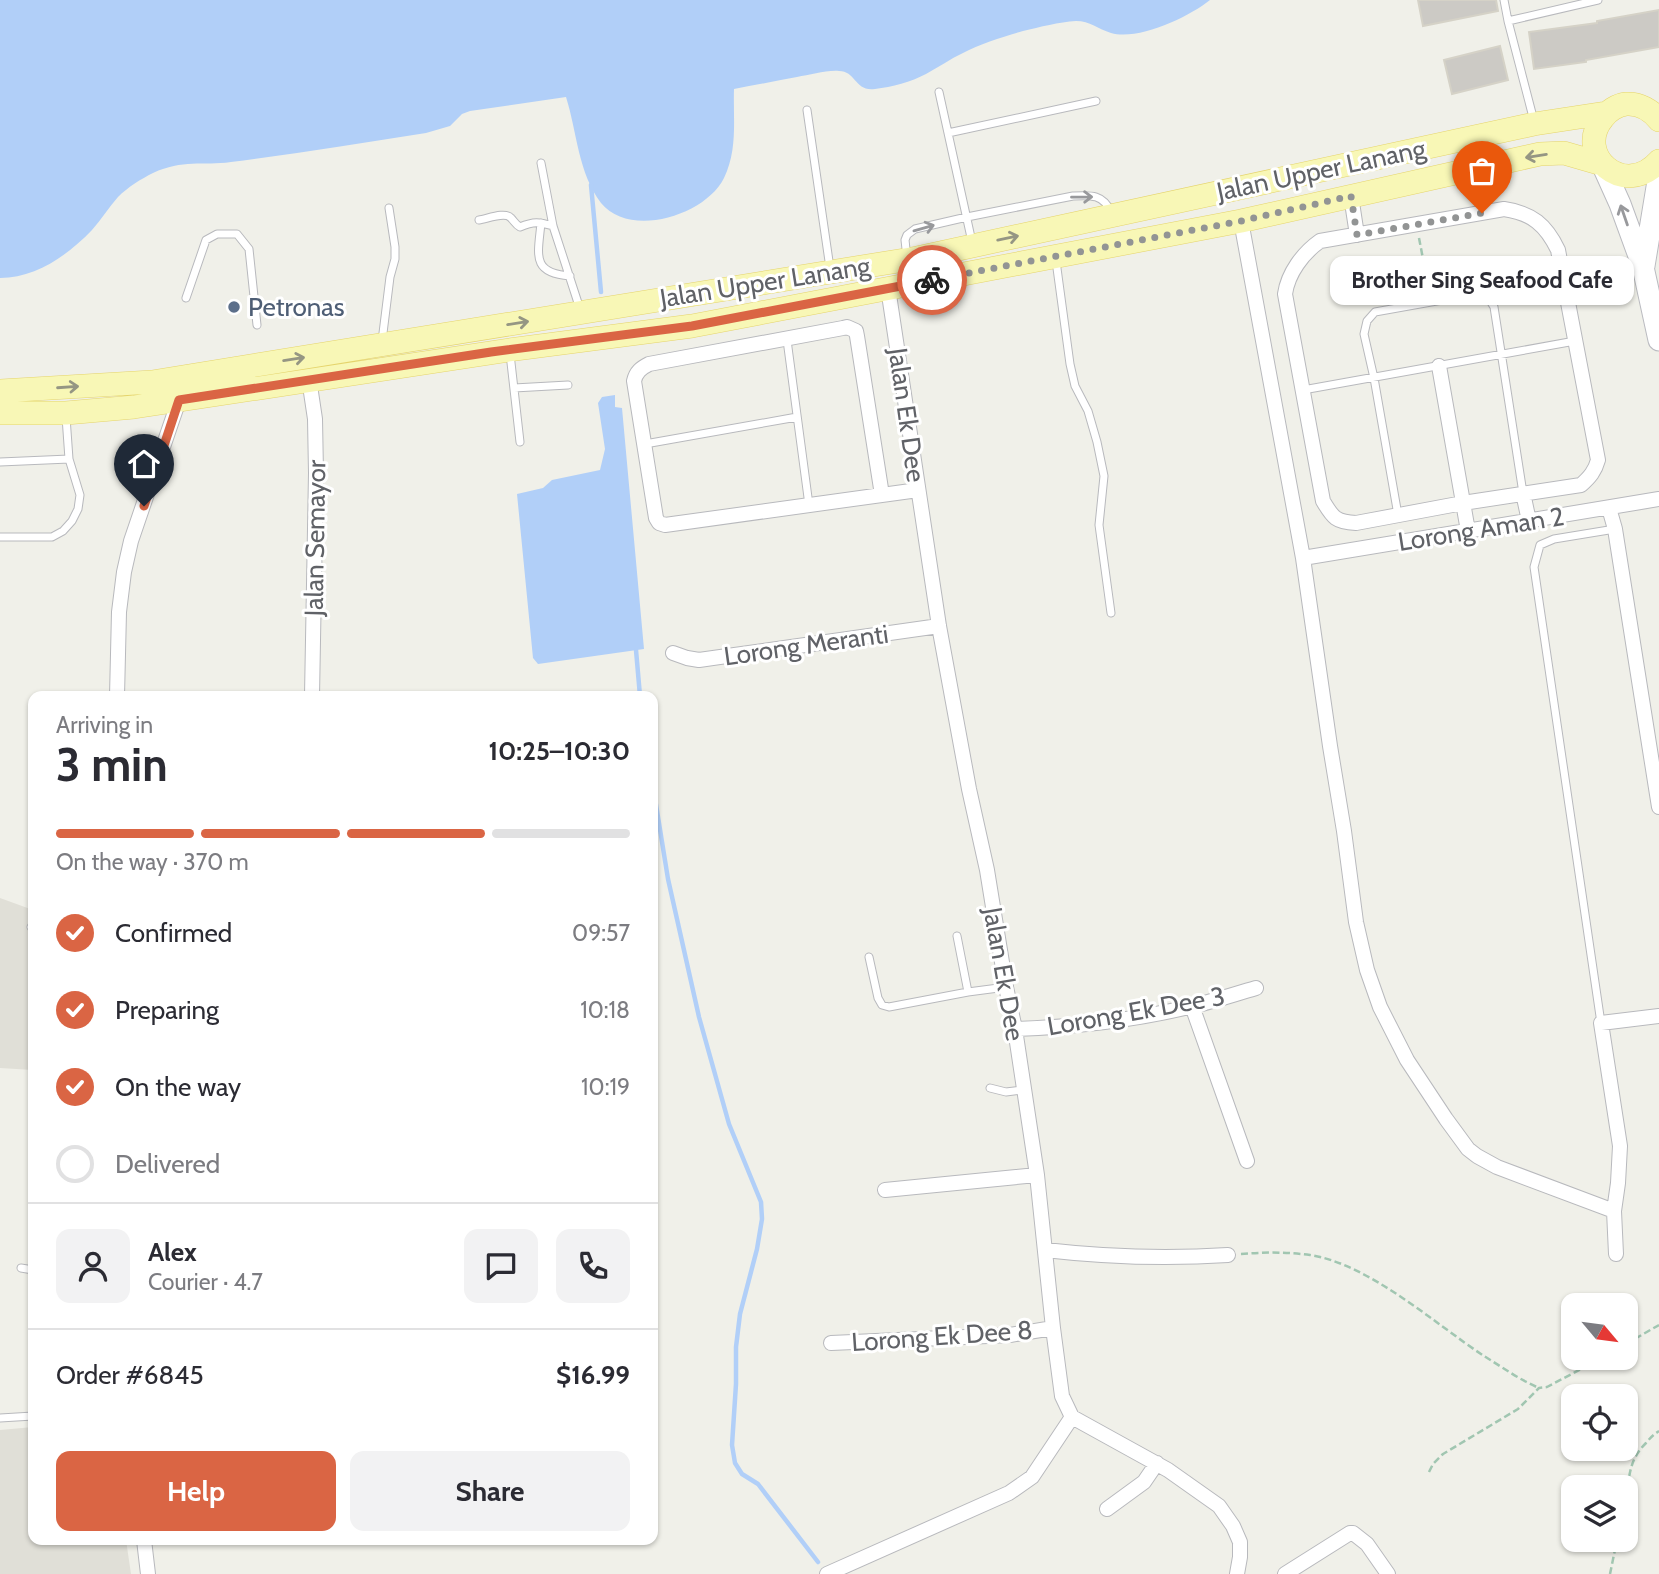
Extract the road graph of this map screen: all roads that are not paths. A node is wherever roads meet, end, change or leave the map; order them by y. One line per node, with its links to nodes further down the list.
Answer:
1 (1504, 0): 3 (lane)
2 (1598, 0): 3 (lane)
3 (1508, 21): 10 (lane)
4 (939, 93): 11 (lane)
5 (1096, 101): 11 (lane)
6 (1648, 101): 8 (main road, Jalan Upper Lanang); 9 (main road)
7 (807, 110): 29 (lane)
8 (1606, 113): 10 (main road, Jalan Upper Lanang); 14 (main road)
9 (1659, 120)
10 (1534, 124): 18 (main road, Jalan Upper Lanang)
11 (948, 133): 19 (lane)
12 (1659, 161): 14 (main road, Jalan Upper Lanang)
13 (541, 163): 23 (lane)
14 (1602, 164): 16 (main road, Jalan Upper Lanang, one-way to 16); 28 (street, one-way to 14)
15 (1659, 175): 28 (street)
16 (1351, 196): 21 (main road, Jalan Upper Lanang); 24 (street)
17 (389, 208): 39 (lane)
18 (1113, 216): 19 (lane, one-way to 18); 25 (main road, Jalan Upper Lanang, one-way to 18)
19 (967, 217): 25 (lane); 27 (lane, one-way to 19)
20 (479, 220): 22 (lane)
21 (1241, 221): 26 (main road, Jalan Upper Lanang); 70 (street)
22 (541, 223): 23 (lane); 30 (lane)
23 (554, 226): 30 (lane)
24 (1357, 235): 38 (street); 47 (street)
25 (973, 246): 27 (main road, Jalan Upper Lanang)
26 (1055, 257): 31 (main road, Jalan Upper Lanang); 71 (lane)
27 (907, 259): 29 (main road, Jalan Upper Lanang)
28 (1643, 267): 37 (street)
29 (831, 272): 33 (main road, Jalan Upper Lanang)
30 (570, 276): 33 (lane)
31 (888, 288): 35 (main road, Jalan Upper Lanang); 57 (street, Jalan Ek Dee)
32 (186, 298): 34 (lane)
33 (581, 313): 39 (main road, Jalan Upper Lanang, one-way to 33)
34 (257, 325)
35 (695, 340): 36 (street); 40 (main road, Jalan Upper Lanang); 54 (street)
36 (787, 340): 52 (lane); 59 (street)
37 (1659, 340)
38 (1575, 341): 41 (lane); 58 (street)
39 (382, 345): 48 (main road, Jalan Upper Lanang, one-way to 39)
40 (509, 350): 44 (main road, Jalan Upper Lanang); 46 (lane)
41 (1502, 354): 42 (lane); 43 (lane); 58 (lane)
42 (1439, 366): 43 (lane); 61 (street)
43 (1374, 378): 47 (lane); 64 (lane)
44 (309, 379): 49 (main road, Jalan Upper Lanang); 75 (street, Jalan Semayor)
45 (568, 385): 46 (lane)
46 (514, 388): 53 (lane)
47 (1303, 390): 64 (street)
48 (0, 391)
49 (179, 400): 51 (main road, Jalan Upper Lanang); 74 (street)
50 (0, 413): 51 (main road, Jalan Upper Lanang)
51 (66, 413): 55 (lane)
52 (797, 417): 54 (lane); 62 (lane)
53 (520, 442)
54 (644, 444): 62 (street)
55 (69, 459): 56 (lane); 68 (lane)
56 (0, 462)
57 (918, 490): 59 (street); 72 (street, Jalan Ek Dee)
58 (1523, 493): 61 (street); 65 (street)
59 (882, 495): 62 (street)
60 (1659, 499): 63 (street, Lorong Aman 2)
61 (1463, 503): 64 (street); 67 (street)
62 (809, 505)
63 (1609, 508): 65 (street, Lorong Aman 2); 66 (street)
64 (1398, 515): 69 (street)
65 (1529, 521): 67 (street, Lorong Aman 2)
66 (1615, 529): 76 (street); 84 (lane)
67 (1468, 531): 69 (street, Lorong Aman 2)
68 (0, 537)
69 (1401, 542): 70 (street, Lorong Aman 2)
70 (1303, 558): 91 (street)
71 (1111, 613)
72 (939, 626): 73 (street, Lorong Meranti); 79 (street, Jalan Ek Dee)
73 (673, 653)
74 (117, 691)
75 (312, 691)
76 (1659, 807)
77 (957, 936): 81 (lane)
78 (869, 957): 81 (lane)
79 (1006, 987): 81 (lane); 85 (street, Jalan Ek Dee)
80 (1256, 988): 82 (street, Lorong Ek Dee 3)
81 (968, 992)
82 (1192, 1006): 85 (street, Lorong Ek Dee 3); 88 (street)
83 (1659, 1016): 84 (street)
84 (1601, 1023): 91 (street)
85 (1015, 1029): 87 (street, Jalan Ek Dee)
86 (990, 1088): 87 (lane)
87 (1023, 1090): 89 (street, Jalan Ek Dee)
88 (1247, 1161)
89 (1037, 1175): 90 (street); 92 (street, Jalan Ek Dee)
90 (885, 1190)
91 (1614, 1211): 93 (street)
92 (1045, 1250): 94 (street); 97 (street, Jalan Ek Dee)
93 (1616, 1254)
94 (1228, 1255)
95 (22, 1268): 96 (lane)
96 (28, 1269)
97 (1053, 1328): 98 (street, Lorong Ek Dee 8); 100 (street, Jalan Ek Dee)
98 (831, 1343)
99 (28, 1416): 101 (lane)
100 (1072, 1417): 102 (street); 106 (street)
101 (0, 1418)
102 (1157, 1463): 103 (street); 107 (street)
103 (1107, 1509)
104 (145, 1545): 105 (street)
105 (148, 1574)
106 (827, 1574)
107 (1237, 1574)
108 (1285, 1574): 109 (street)
109 (1388, 1574)

